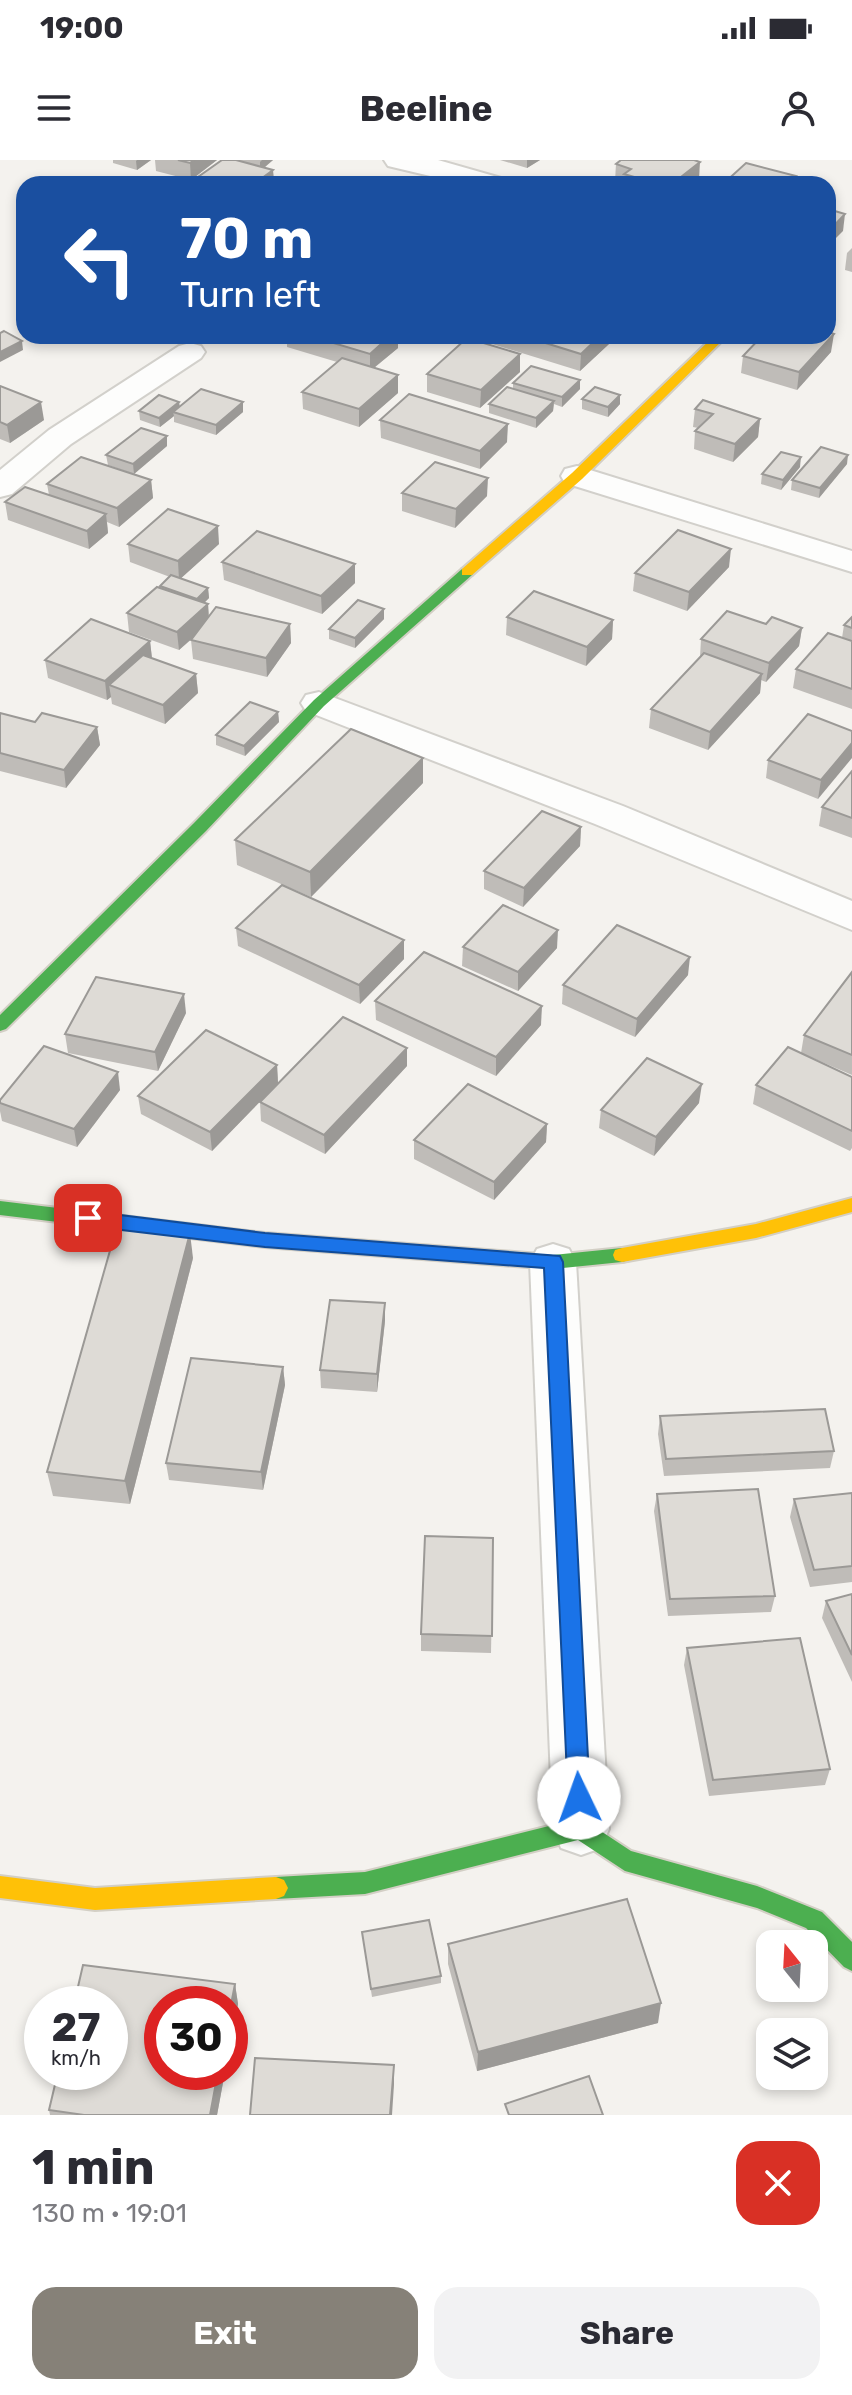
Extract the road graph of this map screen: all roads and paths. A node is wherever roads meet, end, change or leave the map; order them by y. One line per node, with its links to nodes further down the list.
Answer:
1 (398, 160): 2 (street)
2 (467, 176)
3 (713, 344): 5 (street)
4 (190, 352): 6 (street)
5 (577, 476): 7 (street); 8 (street)
6 (0, 487)
7 (852, 562)
8 (319, 703): 9 (street); 10 (street)
9 (852, 916)
10 (0, 1025)
11 (852, 1205): 13 (street)
12 (0, 1208): 13 (street)
13 (553, 1262): 14 (street)
14 (581, 1829): 15 (street); 16 (street)
15 (0, 1887)
16 (852, 1959)

